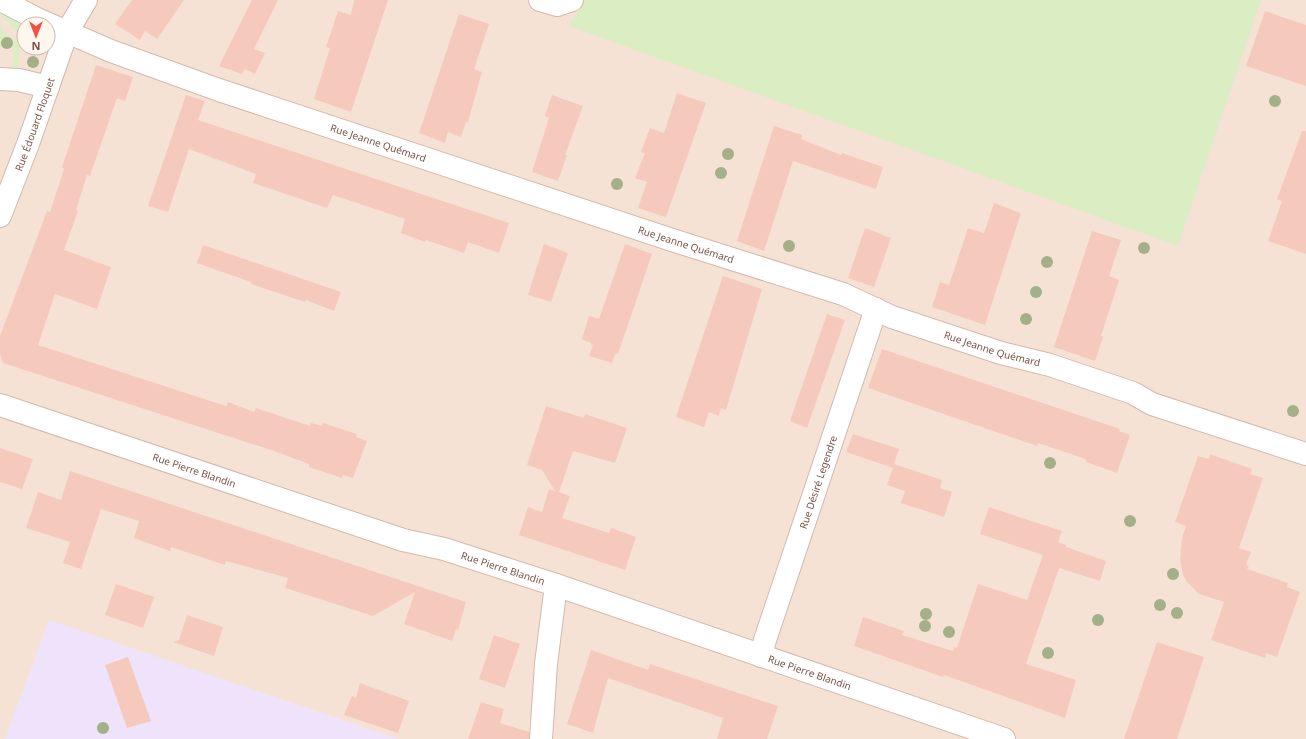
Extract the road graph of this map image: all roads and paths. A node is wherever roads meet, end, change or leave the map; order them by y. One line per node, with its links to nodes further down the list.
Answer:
1 (1, 0): 5 (street, Rue Jeanne Quémard)
2 (86, 0): 5 (street, Rue Édouard Floquet)
3 (540, 0): 4 (street)
4 (572, 0)
5 (67, 32): 7 (street, Rue Édouard Floquet); 9 (street, Rue Jeanne Quémard)
6 (0, 79): 7 (street)
7 (48, 87): 8 (street, Rue Édouard Floquet)
8 (0, 216)
9 (876, 309): 11 (street, Rue Jeanne Quémard); 13 (street, Rue Désiré Legendre)
10 (0, 405): 12 (street, Rue Pierre Blandin)
11 (1306, 454)
12 (556, 585): 13 (street, Rue Pierre Blandin); 14 (street)
13 (761, 656): 15 (street, Rue Pierre Blandin)
14 (541, 739)
15 (1004, 739)

